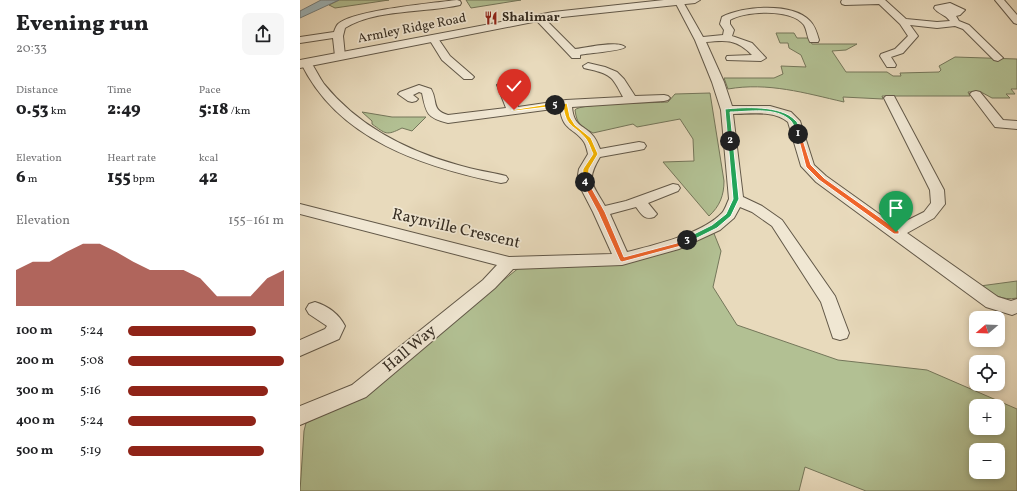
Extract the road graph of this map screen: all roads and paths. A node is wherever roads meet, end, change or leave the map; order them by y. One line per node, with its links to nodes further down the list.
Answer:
1 (695, 0): 4 (street, Armley Ridge Road)
2 (880, 0): 5 (street); 10 (street)
3 (998, 0): 9 (street)
4 (678, 1): 8 (street, Armley Ridge Road); 16 (street)
5 (845, 2)
6 (456, 3): 12 (street)
7 (949, 13): 11 (street)
8 (539, 18): 14 (street, Armley Ridge Road); 18 (street)
9 (1017, 21)
10 (903, 22): 11 (street); 22 (street)
11 (956, 23): 21 (street)
12 (339, 34): 15 (street); 19 (street)
13 (727, 37): 16 (street); 17 (street); 20 (street)
14 (434, 39): 19 (street, Armley Ridge Road); 25 (street)
15 (300, 40)
16 (700, 40): 34 (street)
17 (814, 40)
18 (620, 47)
19 (340, 56): 24 (street, Armley Ridge Road)
20 (731, 58)
21 (998, 58)
22 (891, 65)
23 (588, 66): 31 (street)
24 (304, 68): 38 (street)
25 (468, 77)
26 (503, 85): 33 (street)
27 (976, 94): 35 (street)
28 (664, 98): 31 (street)
29 (890, 98): 45 (street)
30 (412, 99): 33 (street)
31 (632, 100): 32 (street)
32 (566, 104): 33 (street); 37 (street)
33 (514, 110)
34 (727, 110): 40 (street); 45 (street)
35 (1017, 125)
36 (639, 146): 37 (street)
37 (595, 154): 43 (street)
38 (501, 180)
39 (673, 188): 41 (street)
40 (736, 199): 46 (street, Raynville Crescent); 50 (street)
41 (639, 201): 43 (street); 44 (street)
42 (300, 210): 47 (street, Raynville Crescent)
43 (602, 212): 46 (street)
44 (649, 214)
45 (896, 232): 49 (street)
46 (622, 260): 47 (street, Raynville Crescent)
47 (508, 263): 52 (street, Hall Way)
48 (316, 309): 51 (street)
49 (1016, 310)
50 (840, 334)
51 (300, 348)
52 (300, 416)

